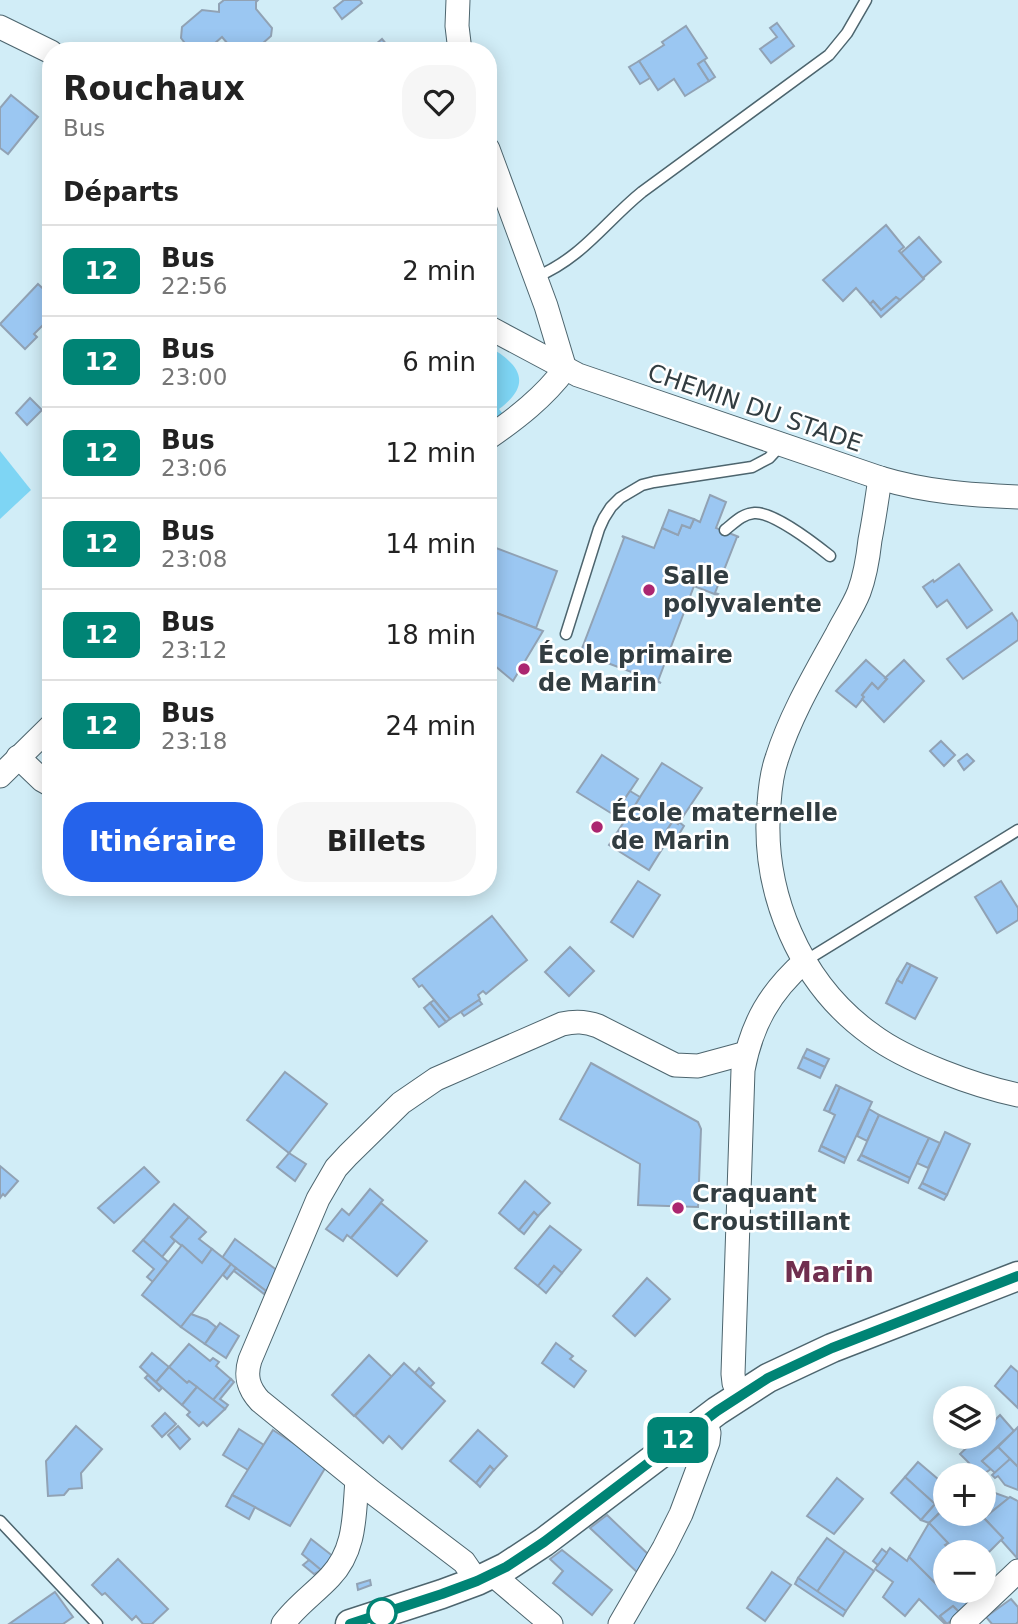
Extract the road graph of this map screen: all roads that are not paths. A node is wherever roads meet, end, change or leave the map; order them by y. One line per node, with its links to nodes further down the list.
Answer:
1 (458, 0): 4 (street)
2 (866, 0): 7 (lane)
3 (0, 26): 5 (street)
4 (459, 42)
5 (42, 47)
6 (497, 173): 7 (street)
7 (536, 277): 9 (street)
8 (497, 332): 9 (street, CHEMIN DU STADE)
9 (565, 369): 10 (street); 11 (street, CHEMIN DU STADE)
10 (497, 431)
11 (781, 445): 12 (street, CHEMIN DU STADE); 16 (lane)
12 (880, 478): 13 (street, CHEMIN DU STADE); 22 (street)
13 (1018, 497)
14 (725, 530): 15 (lane)
15 (831, 556)
16 (566, 634)
17 (42, 734): 18 (street)
18 (18, 757): 19 (street); 20 (street)
19 (0, 776)
20 (42, 780)
21 (1018, 830): 22 (lane)
22 (805, 961): 23 (street); 24 (street)
23 (746, 1053): 26 (street); 28 (street)
24 (1013, 1094)
25 (1018, 1276): 26 (street)
26 (739, 1396): 27 (street)
27 (705, 1420): 31 (street); 36 (street)
28 (357, 1479): 31 (street); 33 (street)
29 (0, 1521): 32 (lane)
30 (1017, 1574): 37 (street)
31 (485, 1577): 34 (street); 35 (street)
32 (97, 1624)
33 (283, 1624)
34 (350, 1624)
35 (551, 1624)
36 (620, 1624)
37 (962, 1624)

